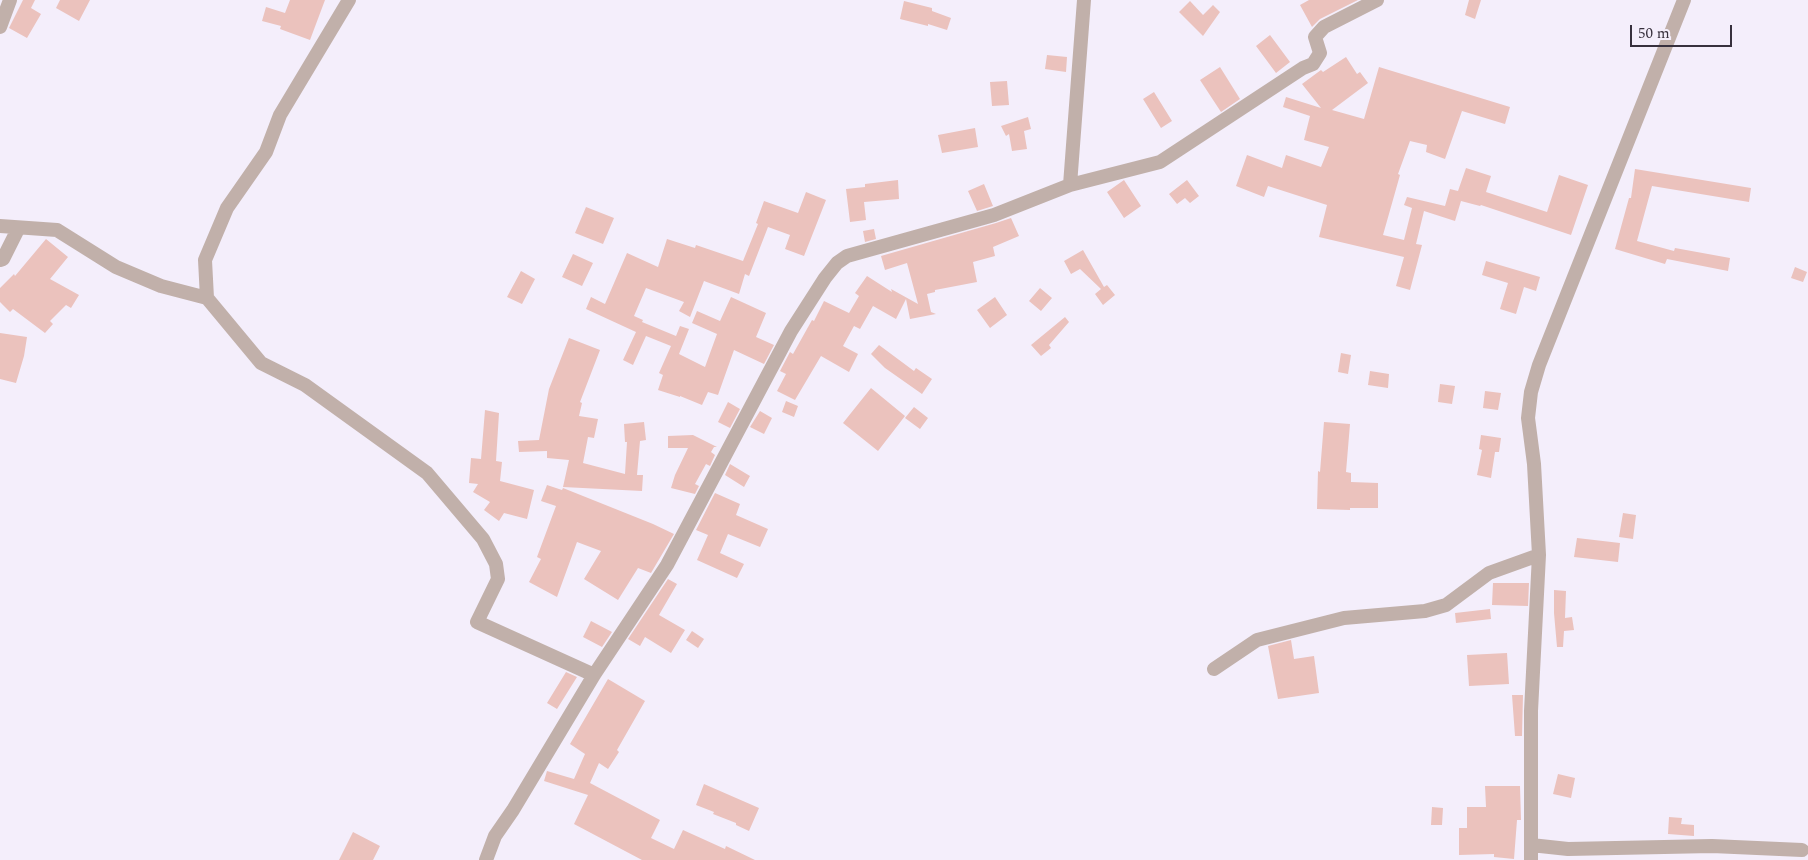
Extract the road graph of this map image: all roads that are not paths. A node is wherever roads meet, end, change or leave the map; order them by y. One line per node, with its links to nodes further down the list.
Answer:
1 (10, 0): 6 (street)
2 (348, 0): 11 (street)
3 (1084, 0): 7 (street)
4 (1377, 0): 7 (street)
5 (1684, 0): 12 (street)
6 (0, 27)
7 (1070, 185): 14 (street)
8 (0, 226): 9 (street)
9 (18, 229): 10 (street); 11 (street)
10 (0, 260)
11 (207, 298): 14 (street)
12 (1539, 555): 13 (street); 15 (street)
13 (1214, 669)
14 (594, 675): 17 (street)
15 (1531, 844): 16 (street); 18 (street)
16 (1802, 850)
17 (486, 860)
18 (1530, 860)

